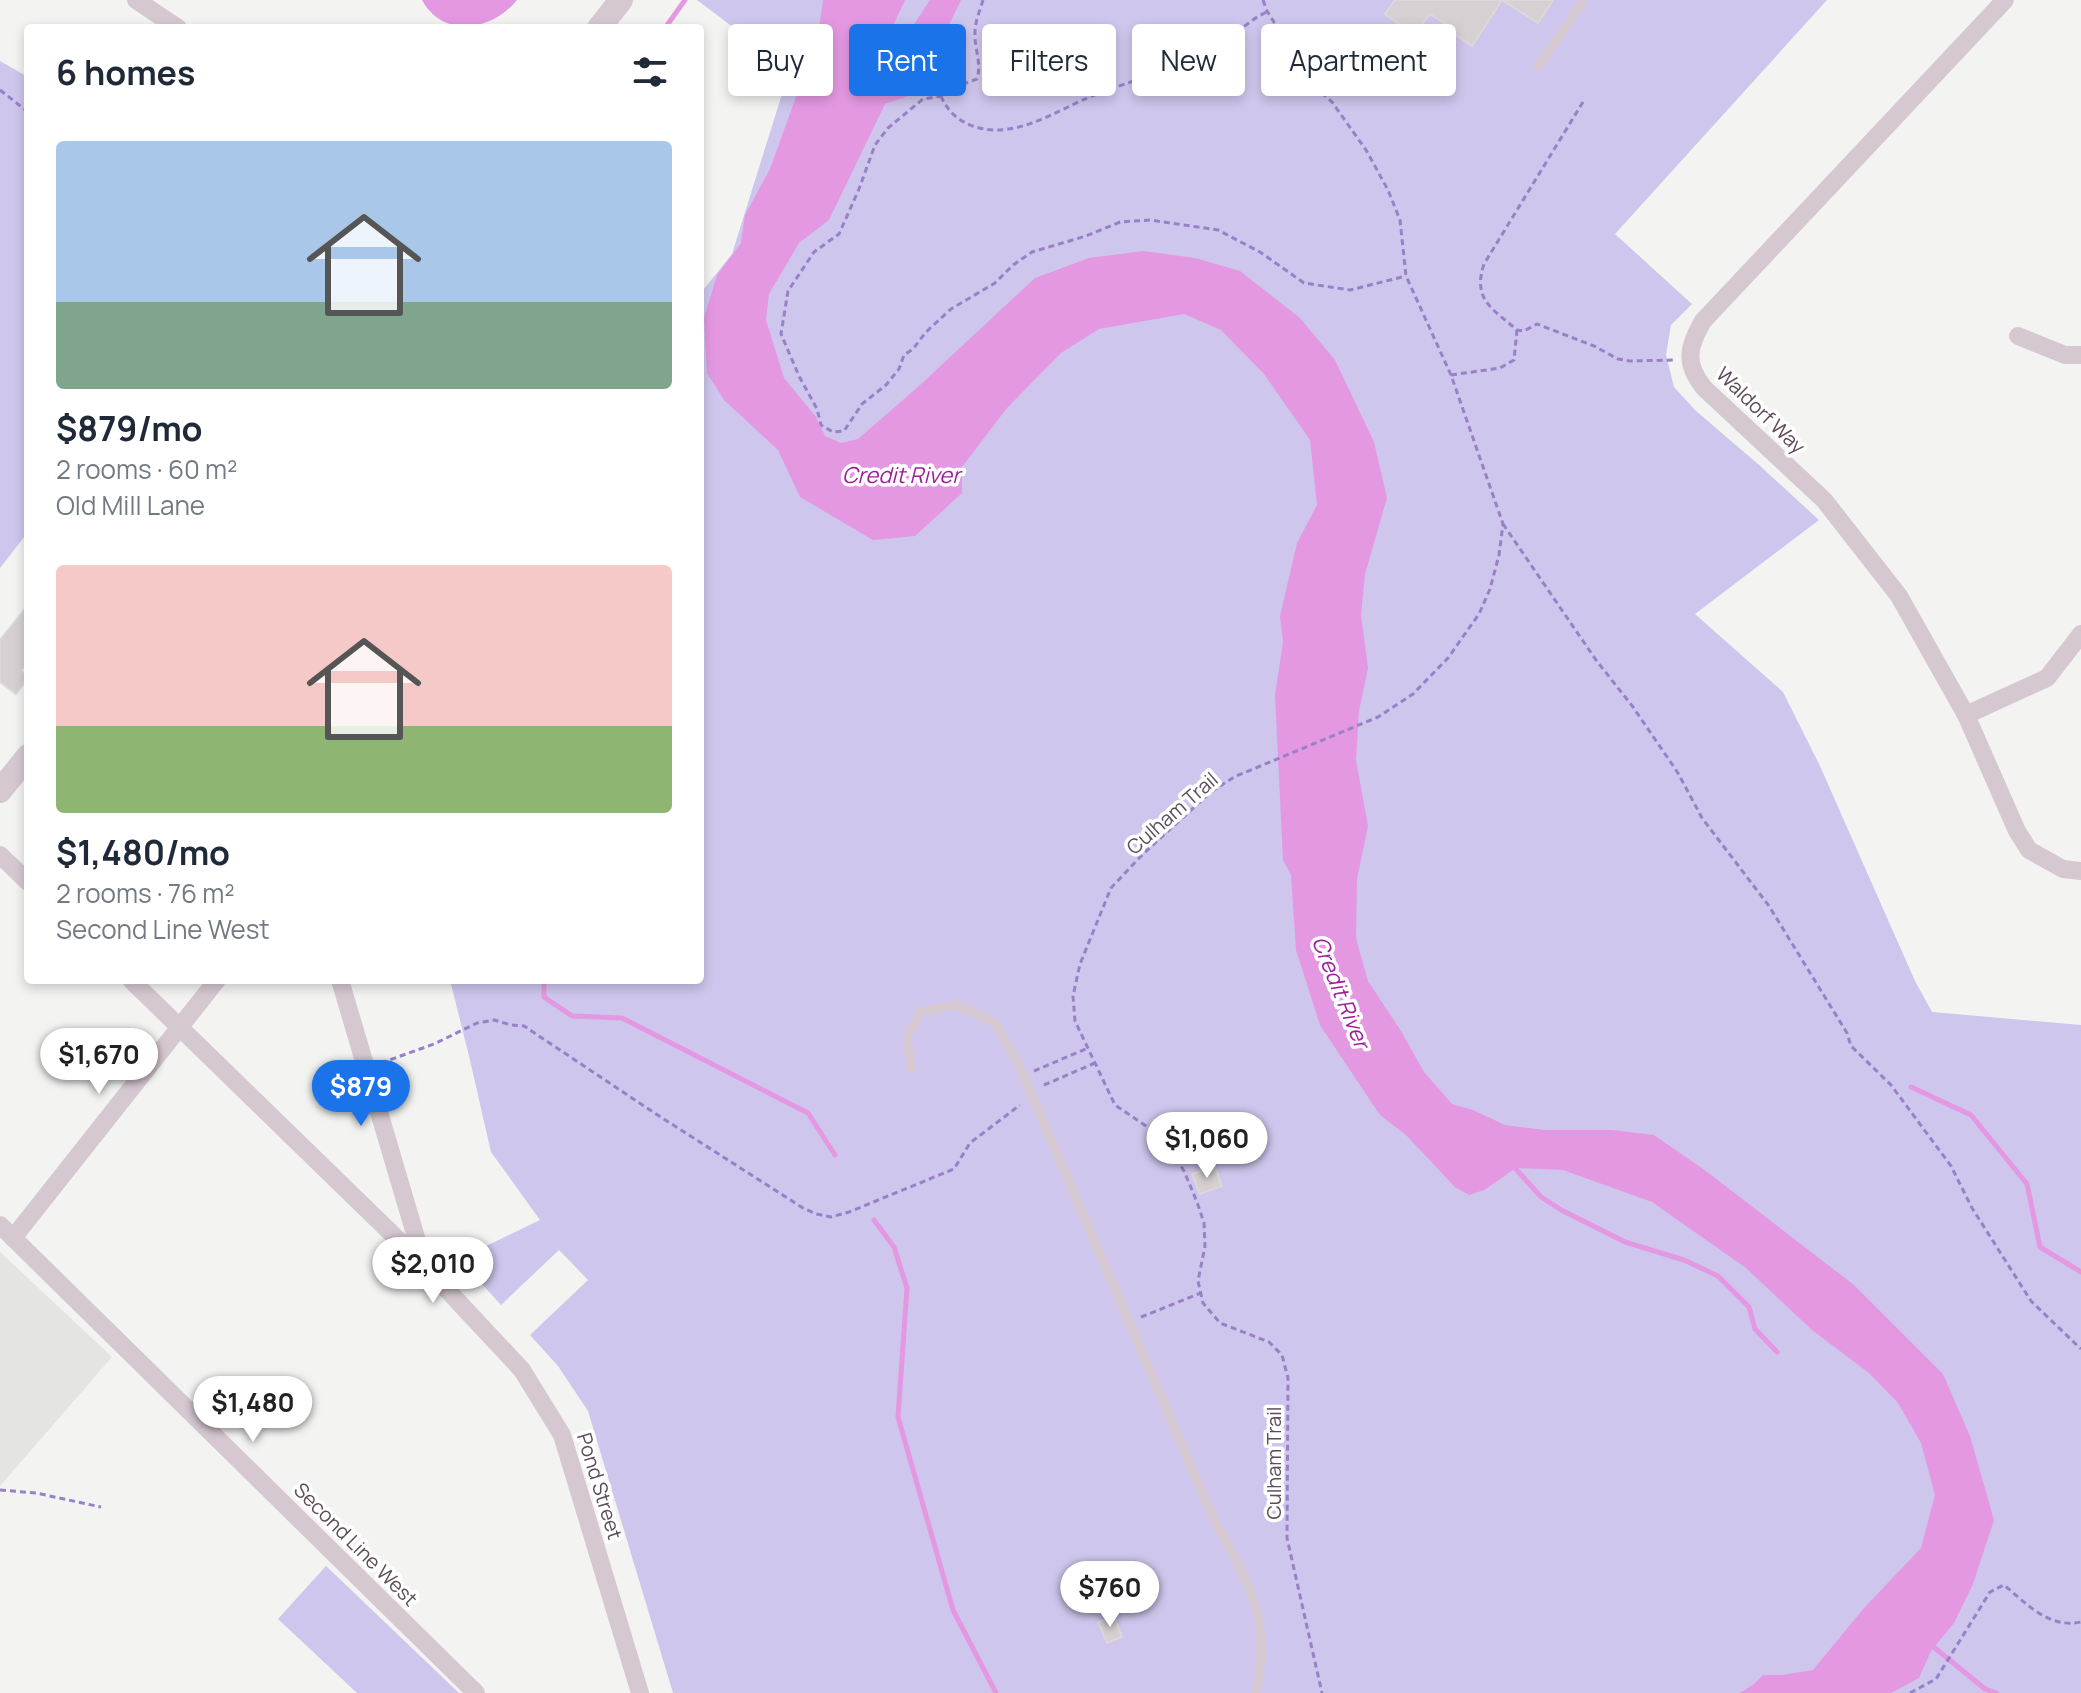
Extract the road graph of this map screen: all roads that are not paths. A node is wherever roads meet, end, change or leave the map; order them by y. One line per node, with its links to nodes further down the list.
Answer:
1 (136, 0): 5 (street)
2 (621, 0): 6 (street)
3 (1584, 0): 7 (lane)
4 (2005, 0): 11 (street, Waldorf Way)
5 (172, 24)
6 (602, 24)
7 (1538, 67)
8 (2018, 336): 9 (street)
9 (2081, 355)
10 (2081, 634): 11 (street)
11 (1966, 715): 15 (street, Waldorf Way)
12 (24, 761): 13 (street)
13 (0, 791)
14 (0, 855): 16 (street)
15 (2081, 871)
16 (24, 878)
17 (135, 984): 20 (street, Pond Street)
18 (214, 984): 20 (street)
19 (341, 984): 23 (street)
20 (180, 1027): 22 (street); 23 (street, Pond Street)
21 (911, 1068): 26 (lane)
22 (6, 1232): 24 (street, Second Line West)
23 (424, 1265): 25 (street, Pond Street)
24 (476, 1693)
25 (640, 1693)
26 (1256, 1693)

